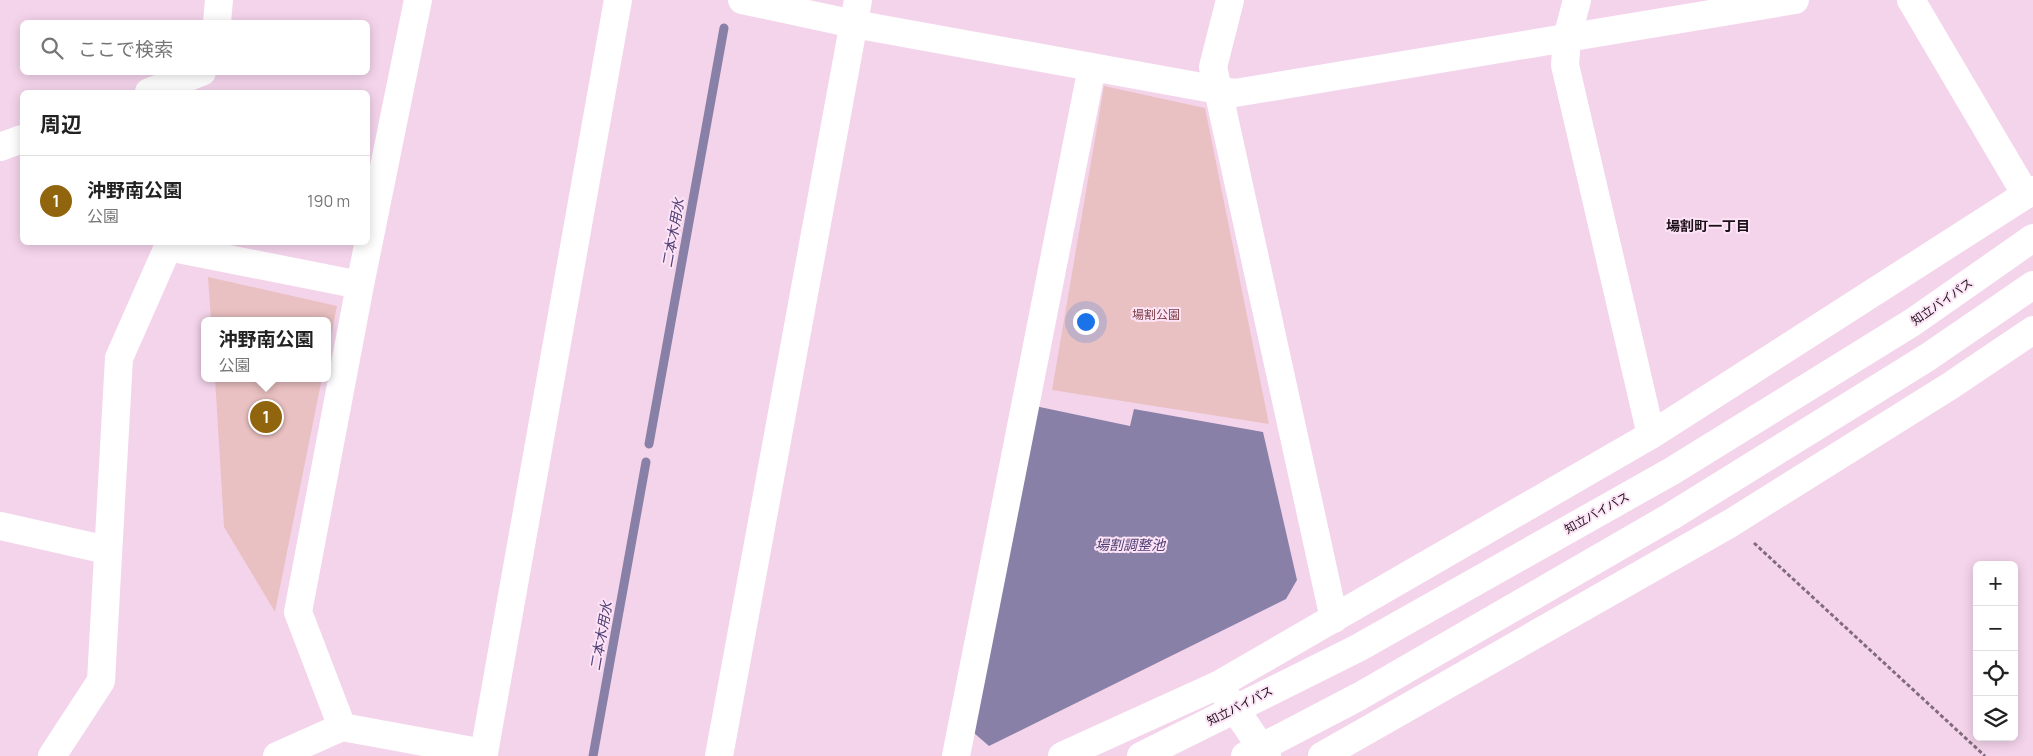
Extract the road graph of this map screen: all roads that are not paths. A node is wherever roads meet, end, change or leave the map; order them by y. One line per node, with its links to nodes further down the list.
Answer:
1 (219, 0): 10 (main road)
2 (418, 0): 21 (main road)
3 (618, 0): 35 (main road)
4 (742, 0): 9 (main road)
5 (1230, 0): 15 (main road)
6 (1578, 0): 11 (main road)
7 (1795, 0): 11 (main road)
8 (1911, 0): 20 (main road)
9 (856, 12): 12 (main road); 38 (main road)
10 (217, 20)
11 (1568, 38): 15 (main road); 28 (main road)
12 (1092, 67): 15 (main road); 39 (main road)
13 (194, 75): 16 (main road)
14 (213, 75): 17 (main road)
15 (1218, 89): 31 (main road)
16 (154, 90)
17 (212, 90)
18 (20, 140): 19 (main road)
19 (0, 146)
20 (2029, 192): 28 (main road)
21 (370, 236)
22 (2033, 238): 41 (main road, 知立バイパス)
23 (169, 245): 25 (main road); 30 (main road)
24 (368, 245): 25 (main road)
25 (360, 285): 33 (main road)
26 (2033, 285): 42 (main road)
27 (2033, 330): 44 (main road)
28 (1652, 435): 31 (main road)
29 (0, 526): 30 (main road)
30 (107, 550): 36 (main road)
31 (1334, 619): 32 (main road)
32 (1218, 685): 40 (main road); 43 (main road)
33 (342, 727): 34 (main road); 35 (main road)
34 (312, 749): 37 (main road)
35 (483, 755)
36 (52, 756)
37 (277, 756)
38 (719, 756)
39 (956, 756)
40 (1062, 756)
41 (1141, 756)
42 (1245, 756)
43 (1266, 756)
44 (1322, 756)

